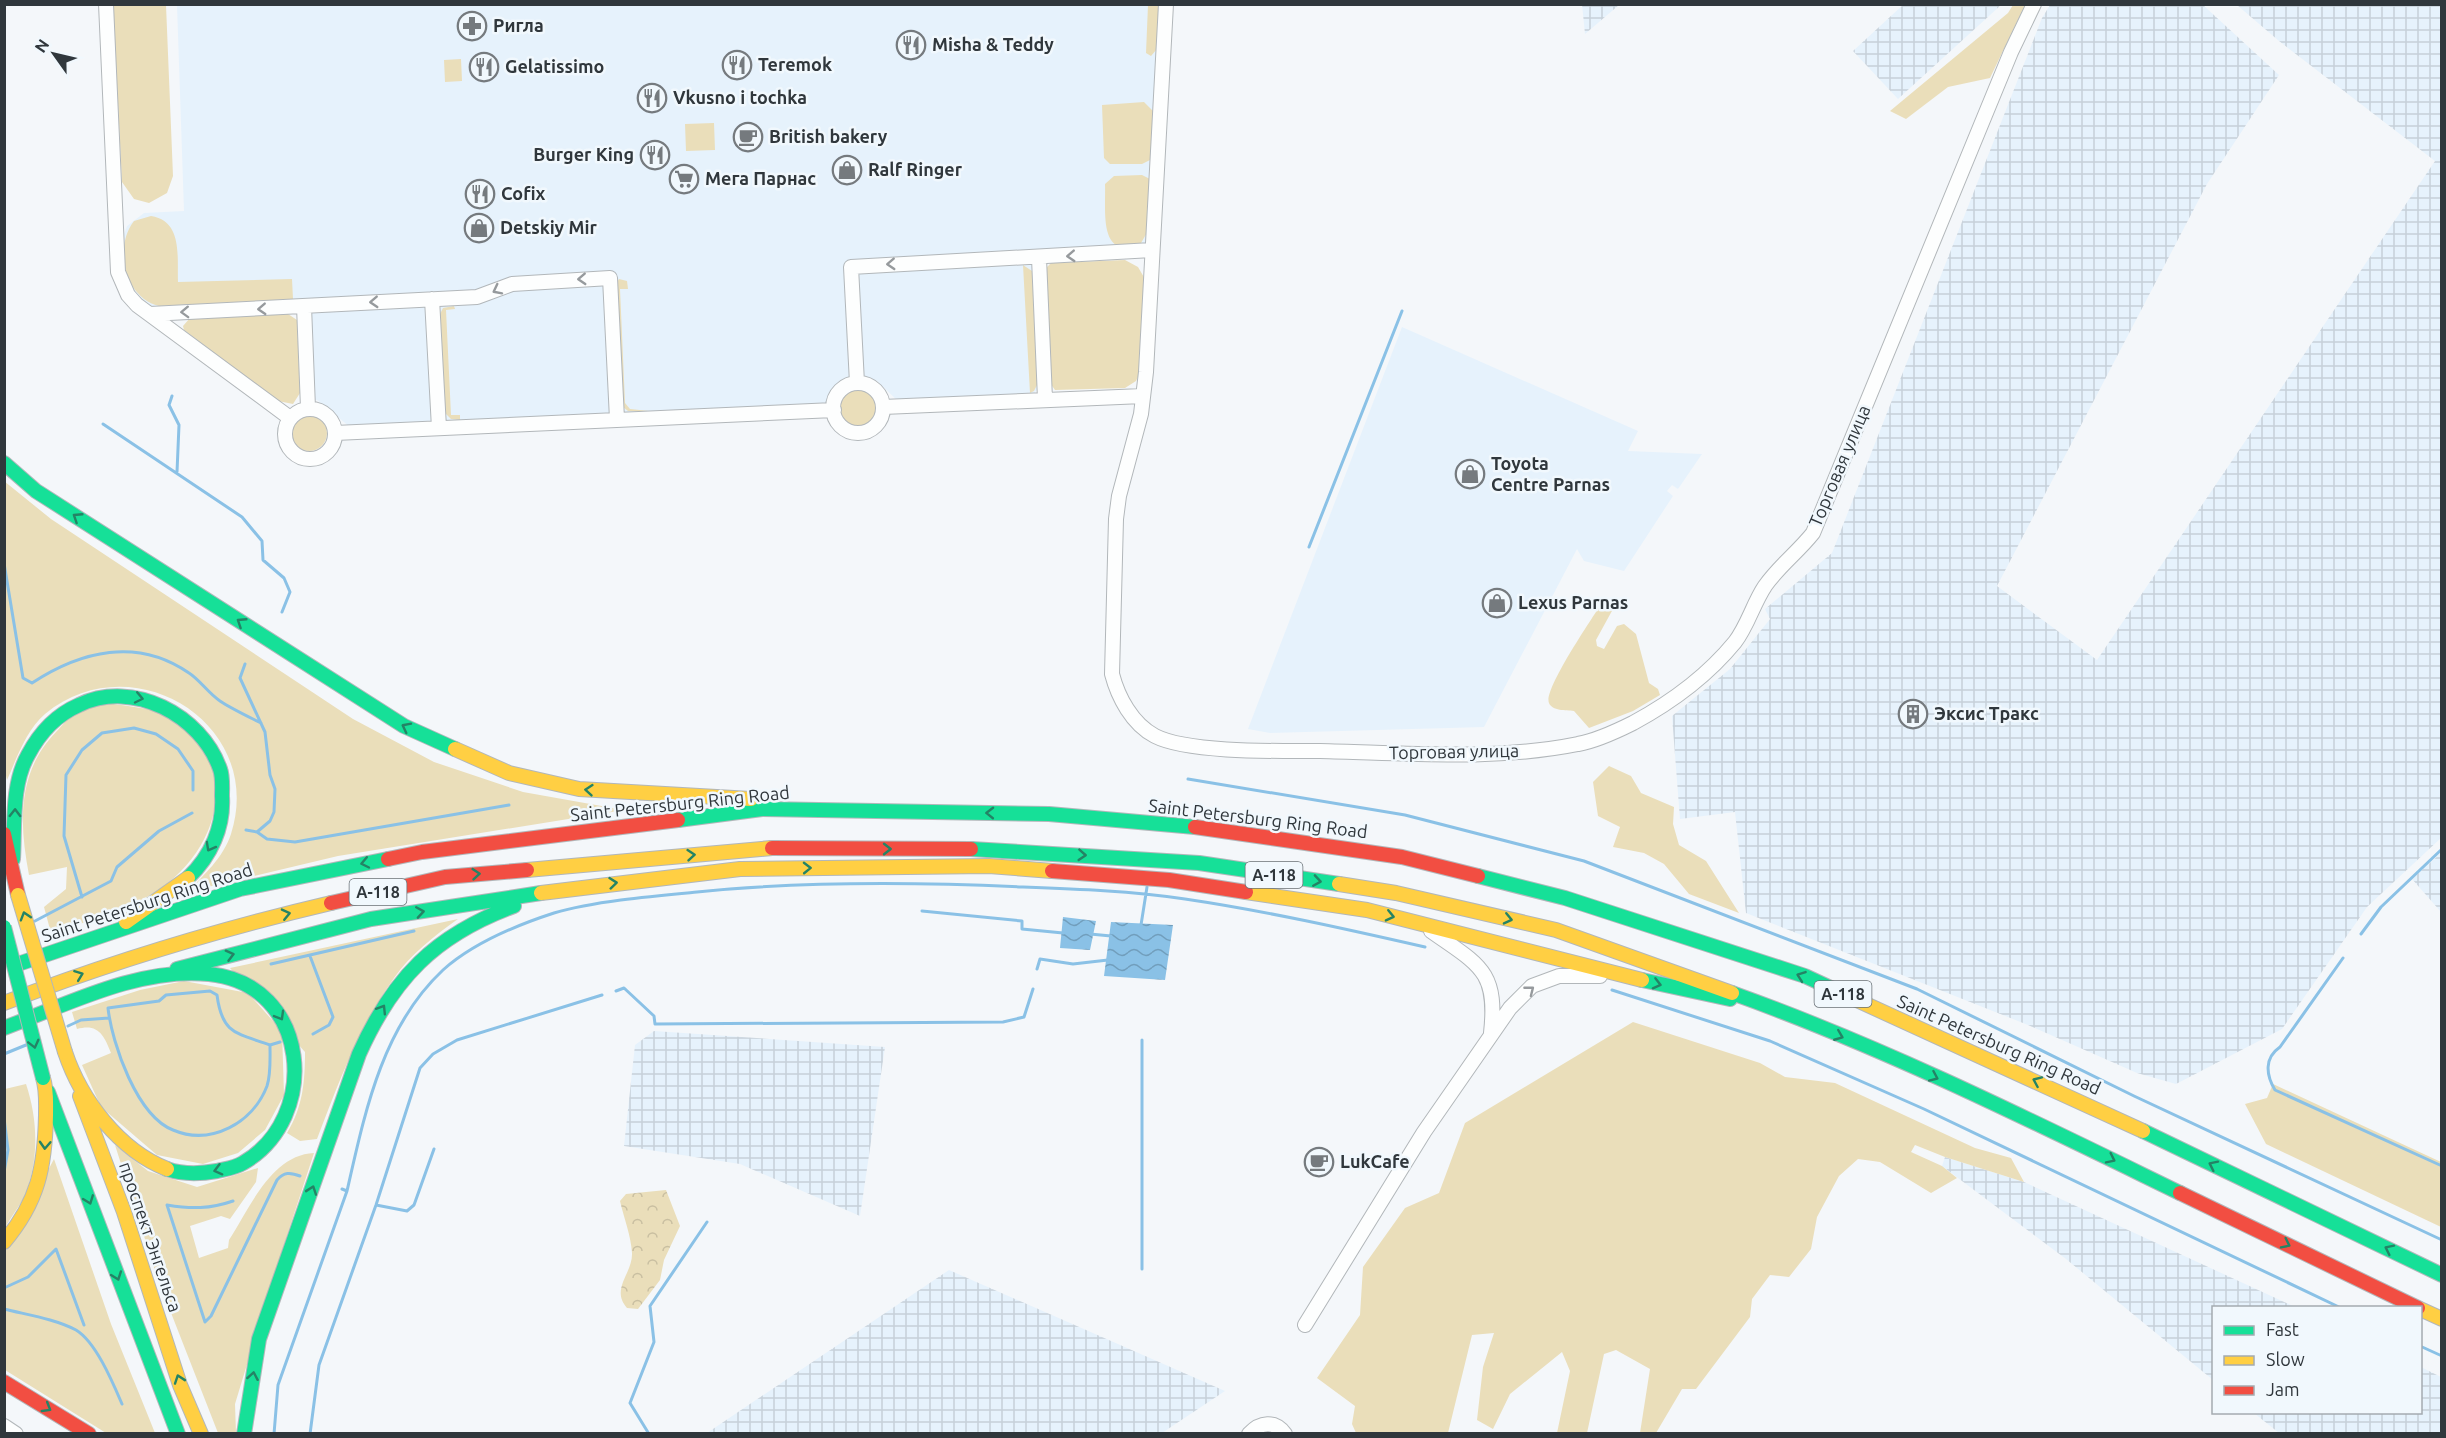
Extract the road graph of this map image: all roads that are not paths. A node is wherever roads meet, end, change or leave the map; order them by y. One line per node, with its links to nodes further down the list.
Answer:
1 (106, 4): 8 (street)
2 (1166, 4): 4 (street)
3 (2034, 4): 10 (street, Торговая улица)
4 (1152, 250): 5 (street, one-way to 5); 10 (street)
5 (1039, 258): 9 (street, one-way to 9); 11 (street)
6 (432, 299): 7 (street, one-way to 7); 16 (street, one-way to 6); 17 (street)
7 (304, 306): 8 (street, one-way to 8); 13 (street)
8 (150, 314): 15 (street)
9 (857, 383): 12 (street); 14 (street)
10 (1143, 396): 11 (street)
11 (1045, 399): 12 (street)
12 (883, 407): 14 (street)
13 (308, 408): 15 (street); 18 (street)
14 (834, 410): 16 (street)
15 (290, 418): 18 (street)
16 (617, 419): 17 (street)
17 (439, 428): 18 (street)
18 (335, 433)
19 (4, 463): 20 (main road, one-way to 19)
20 (822, 809): 26 (main road, Saint Petersburg Ring Road / А-118, one-way to 26); 37 (main road, Saint Petersburg Ring Road / А-118, one-way to 20)
21 (4, 834): 22 (main road)
22 (12, 872): 26 (main road, one-way to 26); 34 (main road, проспект Энгельса, one-way to 22, bridge)
23 (579, 887): 24 (main road, one-way to 24); 29 (main road, one-way to 23); 48 (main road, one-way to 23)
24 (1419, 922): 28 (main road); 33 (street)
25 (4, 927): 35 (main road, one-way to 35, bridge)
26 (111, 932): 27 (main road, Saint Petersburg Ring Road / А-118)
27 (4, 969)
28 (1620, 975): 31 (main road, one-way to 31); 33 (street, one-way to 28)
29 (133, 981): 32 (main road); 34 (main road, one-way to 34)
30 (4, 1004): 31 (main road, А-118, one-way to 31)
31 (1766, 1005): 38 (main road, А-118, one-way to 38)
32 (4, 1028)
33 (1491, 1033): 41 (street)
34 (70, 1070): 47 (main road, проспект Энгельса, one-way to 34)
35 (44, 1082): 36 (main road, one-way to 36); 46 (main road, one-way to 46)
36 (4, 1242)
37 (2442, 1275)
38 (2415, 1306)
39 (2422, 1309): 40 (main road, А-118)
40 (2442, 1319)
41 (1305, 1325)
42 (4, 1382): 45 (main road, one-way to 45)
43 (4, 1426): 44 (street)
44 (16, 1434)
45 (89, 1434)
46 (178, 1434)
47 (201, 1434)
48 (244, 1434)
49 (1249, 1434): 50 (street)
50 (1285, 1434)

